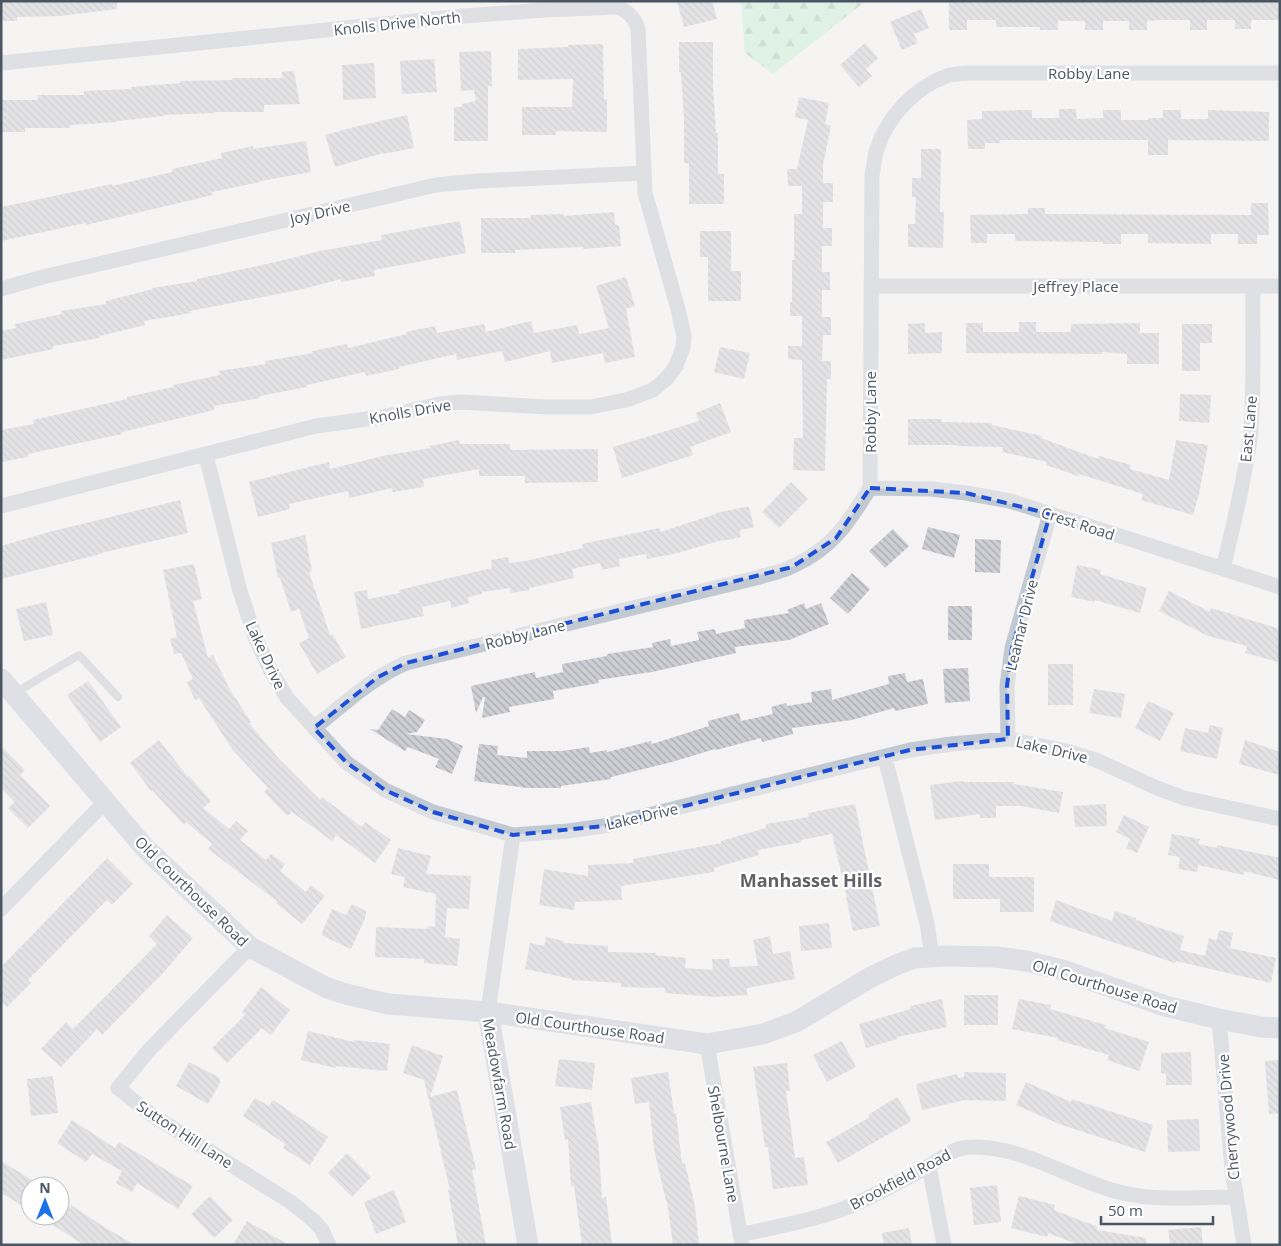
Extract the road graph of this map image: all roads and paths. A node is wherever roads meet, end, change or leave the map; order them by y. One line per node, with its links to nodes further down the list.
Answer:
1 (1, 63): 3 (street, Knolls Drive North)
2 (1280, 73): 4 (street, Robby Lane)
3 (644, 174): 7 (street, Joy Drive); 8 (street, Knolls Drive)
4 (871, 286): 5 (street, Jeffrey Place); 9 (street, Robby Lane)
5 (1253, 286): 6 (street, Jeffrey Place); 12 (street, East Lane)
6 (1280, 286)
7 (1, 289)
8 (206, 455): 10 (street, Knolls Drive); 16 (street, Lake Drive)
9 (870, 488): 11 (street, Crest Road); 16 (street, Robby Lane)
10 (1, 506)
11 (1050, 514): 12 (street, Crest Road); 17 (street, Leamar Drive)
12 (1223, 569): 13 (street, Crest Road)
13 (1280, 587)
14 (7, 686): 15 (lane); 19 (street, Old Courthouse Road)
15 (118, 697)
16 (314, 728): 21 (street, Lake Drive)
17 (1008, 739): 18 (street, Lake Drive); 20 (street, Lake Drive)
18 (885, 758): 21 (street, Lake Drive); 24 (street)
19 (105, 802): 22 (street); 23 (street, Old Courthouse Road)
20 (1280, 819)
21 (513, 835): 25 (street, Meadowfarm Road)
22 (1, 909)
23 (250, 947): 25 (street, Old Courthouse Road); 32 (street, Sutton Hill Lane)
24 (932, 957): 26 (street, Old Courthouse Road); 28 (street, Old Courthouse Road)
25 (488, 1012): 28 (street, Old Courthouse Road); 33 (street, Meadowfarm Road)
26 (1218, 1019): 27 (street, Old Courthouse Road); 30 (street, Cherrywood Drive)
27 (1280, 1028)
28 (706, 1044): 31 (street, Shelbourne Lane)
29 (929, 1166): 30 (street, Brookfield Road); 31 (street, Brookfield Road); 34 (street)
30 (1235, 1197): 35 (street, Cherrywood Drive)
31 (741, 1240)
32 (329, 1245)
33 (528, 1245)
34 (944, 1245)
35 (1244, 1245)

